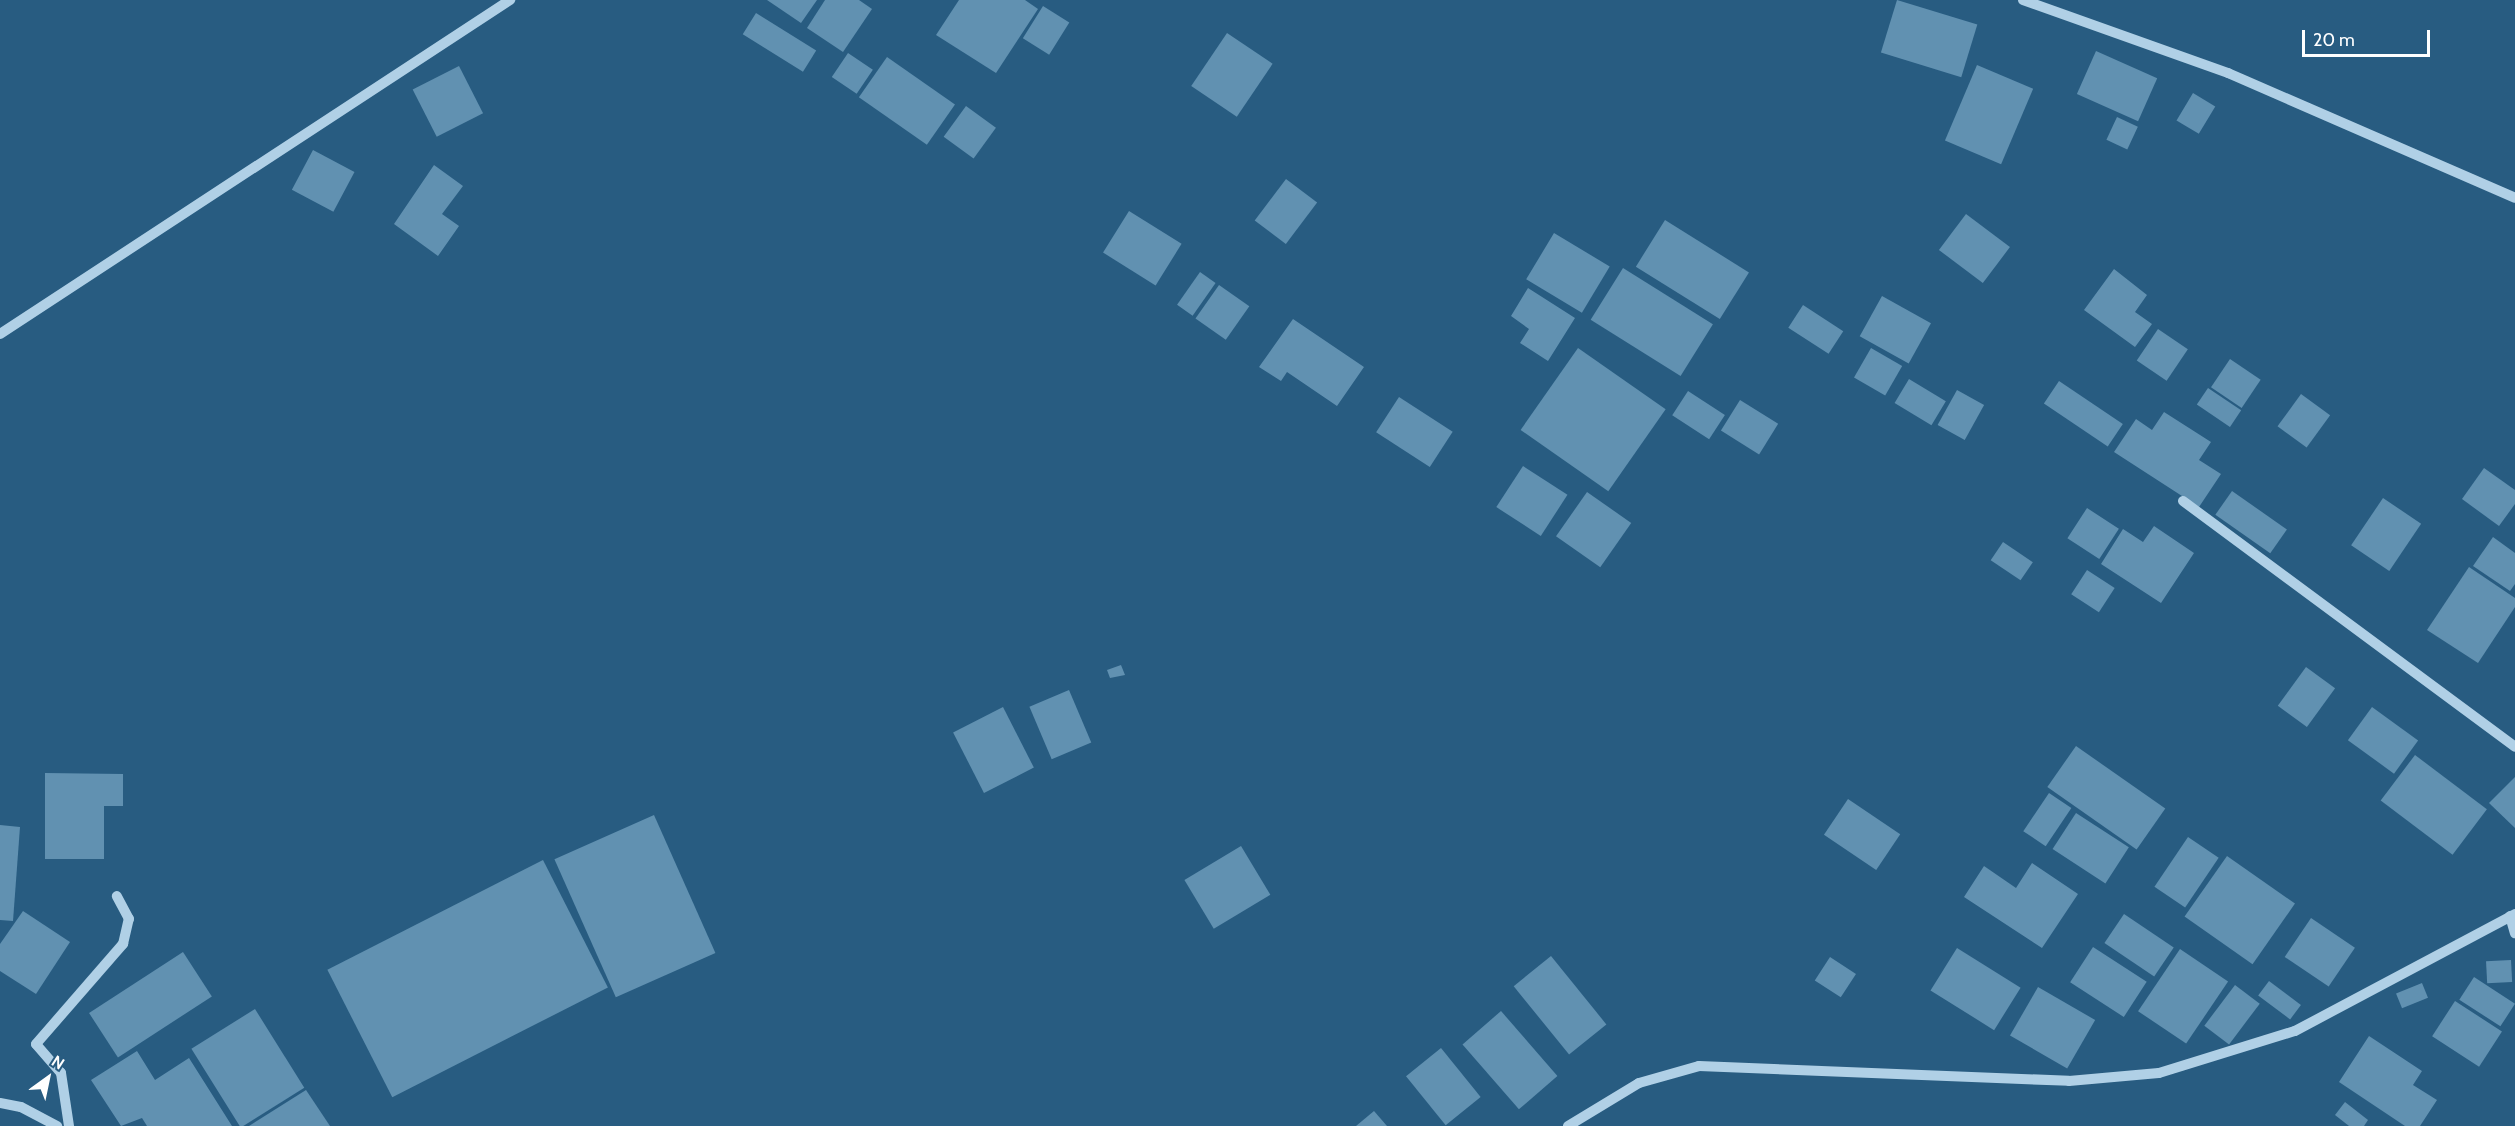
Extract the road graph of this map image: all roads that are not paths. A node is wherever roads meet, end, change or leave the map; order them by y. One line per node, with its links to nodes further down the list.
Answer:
1 (510, 0): 4 (street)
2 (2023, 0): 3 (street)
3 (2515, 198)
4 (0, 334)
5 (2183, 501): 6 (street)
6 (2515, 747)
7 (117, 896): 12 (street)
8 (2513, 915): 9 (street); 13 (street)
9 (2515, 933)
10 (0, 1104): 11 (street)
11 (57, 1126)
12 (69, 1126)
13 (1568, 1126)

